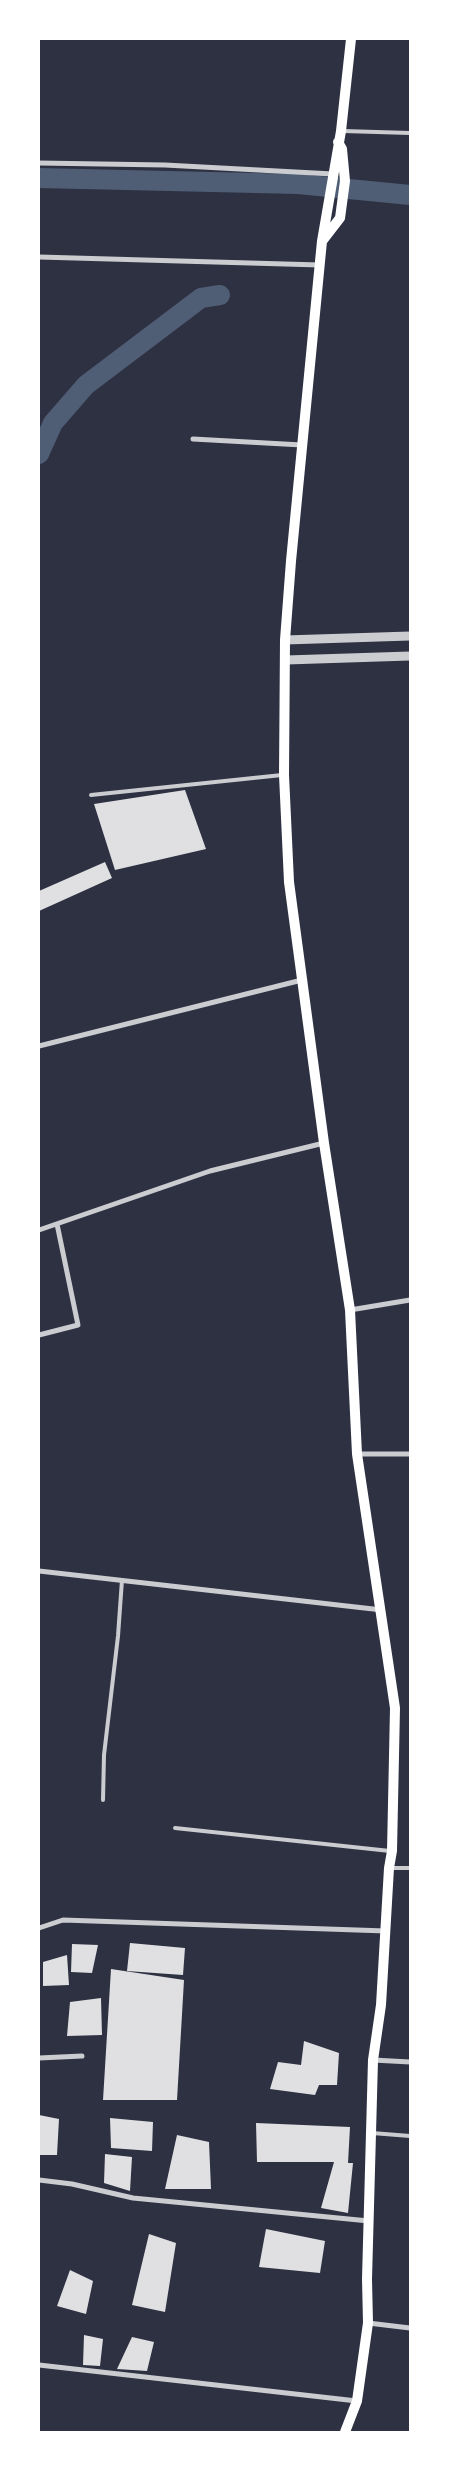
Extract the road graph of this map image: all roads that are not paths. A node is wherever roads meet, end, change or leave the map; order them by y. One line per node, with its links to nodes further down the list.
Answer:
1 (351, 39): 2 (main road)
2 (341, 131): 3 (lane); 4 (main road)
3 (410, 133)
4 (338, 142): 6 (main road); 7 (main road)
5 (39, 163): 6 (street)
6 (333, 174): 7 (main road)
7 (322, 241): 9 (main road)
8 (39, 257): 9 (street)
9 (320, 265): 11 (main road)
10 (193, 439): 11 (street)
11 (302, 445): 13 (main road)
12 (410, 636): 13 (street)
13 (285, 640): 15 (main road)
14 (410, 656): 15 (street)
15 (286, 660): 16 (main road)
16 (284, 775): 17 (lane); 18 (main road)
17 (91, 795)
18 (302, 980): 19 (street); 20 (main road)
19 (39, 1046)
20 (324, 1143): 21 (street); 24 (main road)
21 (58, 1224): 22 (street); 25 (street)
22 (39, 1230)
23 (410, 1300): 24 (street)
24 (350, 1310): 26 (main road)
25 (39, 1335)
26 (357, 1454): 27 (street); 30 (main road)
27 (410, 1454)
28 (39, 1571): 29 (street)
29 (122, 1580): 30 (street); 31 (lane)
30 (382, 1610): 33 (main road)
31 (103, 1800)
32 (175, 1828): 33 (lane)
33 (392, 1851): 34 (main road)
34 (389, 1868): 35 (lane); 37 (main road)
35 (410, 1868)
36 (39, 1928): 37 (street)
37 (386, 1931): 40 (main road)
38 (82, 2056): 39 (street)
39 (39, 2058)
40 (374, 2060): 41 (street); 42 (main road)
41 (410, 2062)
42 (372, 2133): 43 (lane); 45 (main road)
43 (410, 2136)
44 (39, 2180): 45 (street)
45 (370, 2221): 46 (main road)
46 (368, 2323): 47 (street); 49 (main road)
47 (410, 2328)
48 (39, 2365): 49 (street)
49 (357, 2401): 50 (main road)
50 (345, 2432)

